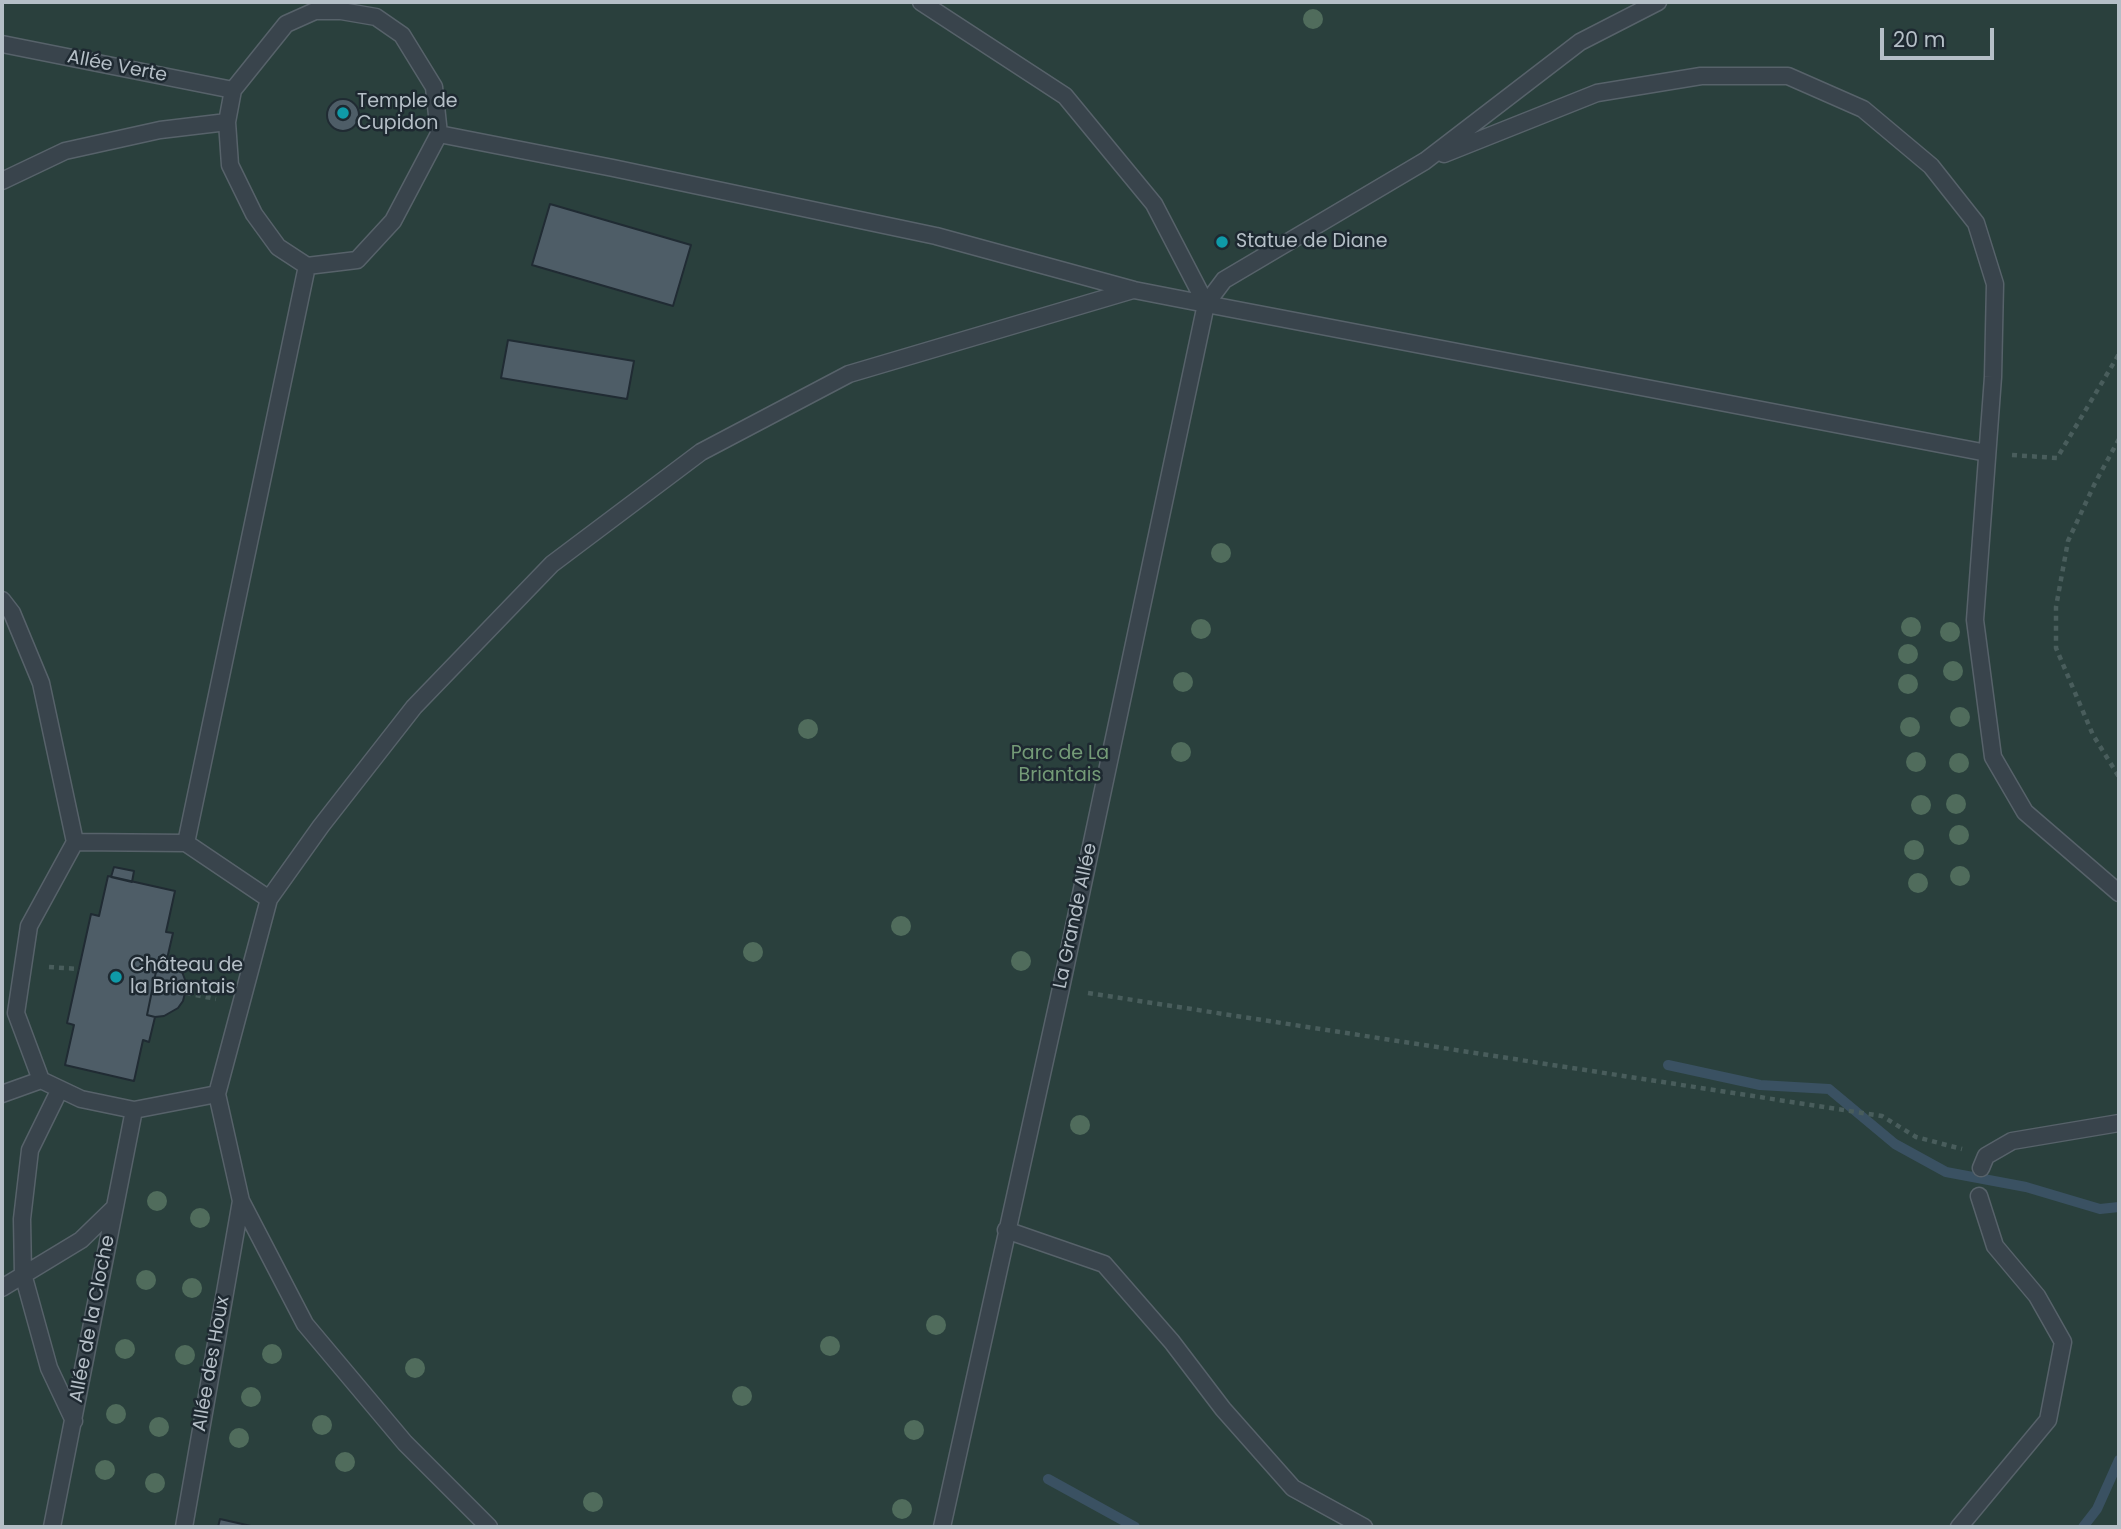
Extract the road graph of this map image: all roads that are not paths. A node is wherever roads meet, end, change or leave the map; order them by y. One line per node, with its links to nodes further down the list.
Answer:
1 (921, 2): 11 (lane)
2 (1658, 2): 7 (lane)
3 (2, 44): 4 (lane, Allée Verte)
4 (233, 90): 5 (lane); 6 (lane)
5 (227, 122): 8 (lane); 9 (lane)
6 (439, 134): 9 (lane); 10 (lane)
7 (1425, 161): 11 (lane); 12 (lane)
8 (2, 181)
9 (307, 266): 15 (lane)
10 (1135, 290): 11 (lane); 17 (lane)
11 (1206, 304): 12 (lane); 28 (lane, La Grande Allée)
12 (1987, 453): 16 (lane)
13 (2, 600): 14 (lane)
14 (75, 842): 15 (lane); 18 (lane)
15 (186, 843): 17 (lane)
16 (2119, 893)
17 (269, 900): 21 (lane)
18 (41, 1080): 19 (lane); 20 (lane)
19 (60, 1089): 22 (lane); 29 (lane)
20 (2, 1094)
21 (217, 1094): 22 (lane); 26 (lane)
22 (134, 1110): 27 (lane, Allée de la Cloche)
23 (2119, 1123): 24 (lane)
24 (1984, 1162)
25 (1979, 1196): 37 (lane)
26 (242, 1201): 33 (lane, Allée des Houx); 34 (lane)
27 (114, 1208): 29 (lane); 31 (lane, Allée de la Cloche)
28 (1006, 1230): 35 (lane, La Grande Allée); 36 (lane)
29 (23, 1274): 30 (lane); 31 (lane)
30 (2, 1288)
31 (74, 1421): 32 (lane, Allée de la Cloche)
32 (52, 1527)
33 (184, 1527)
34 (489, 1527)
35 (942, 1527)
36 (1363, 1527)
37 (1959, 1527)

